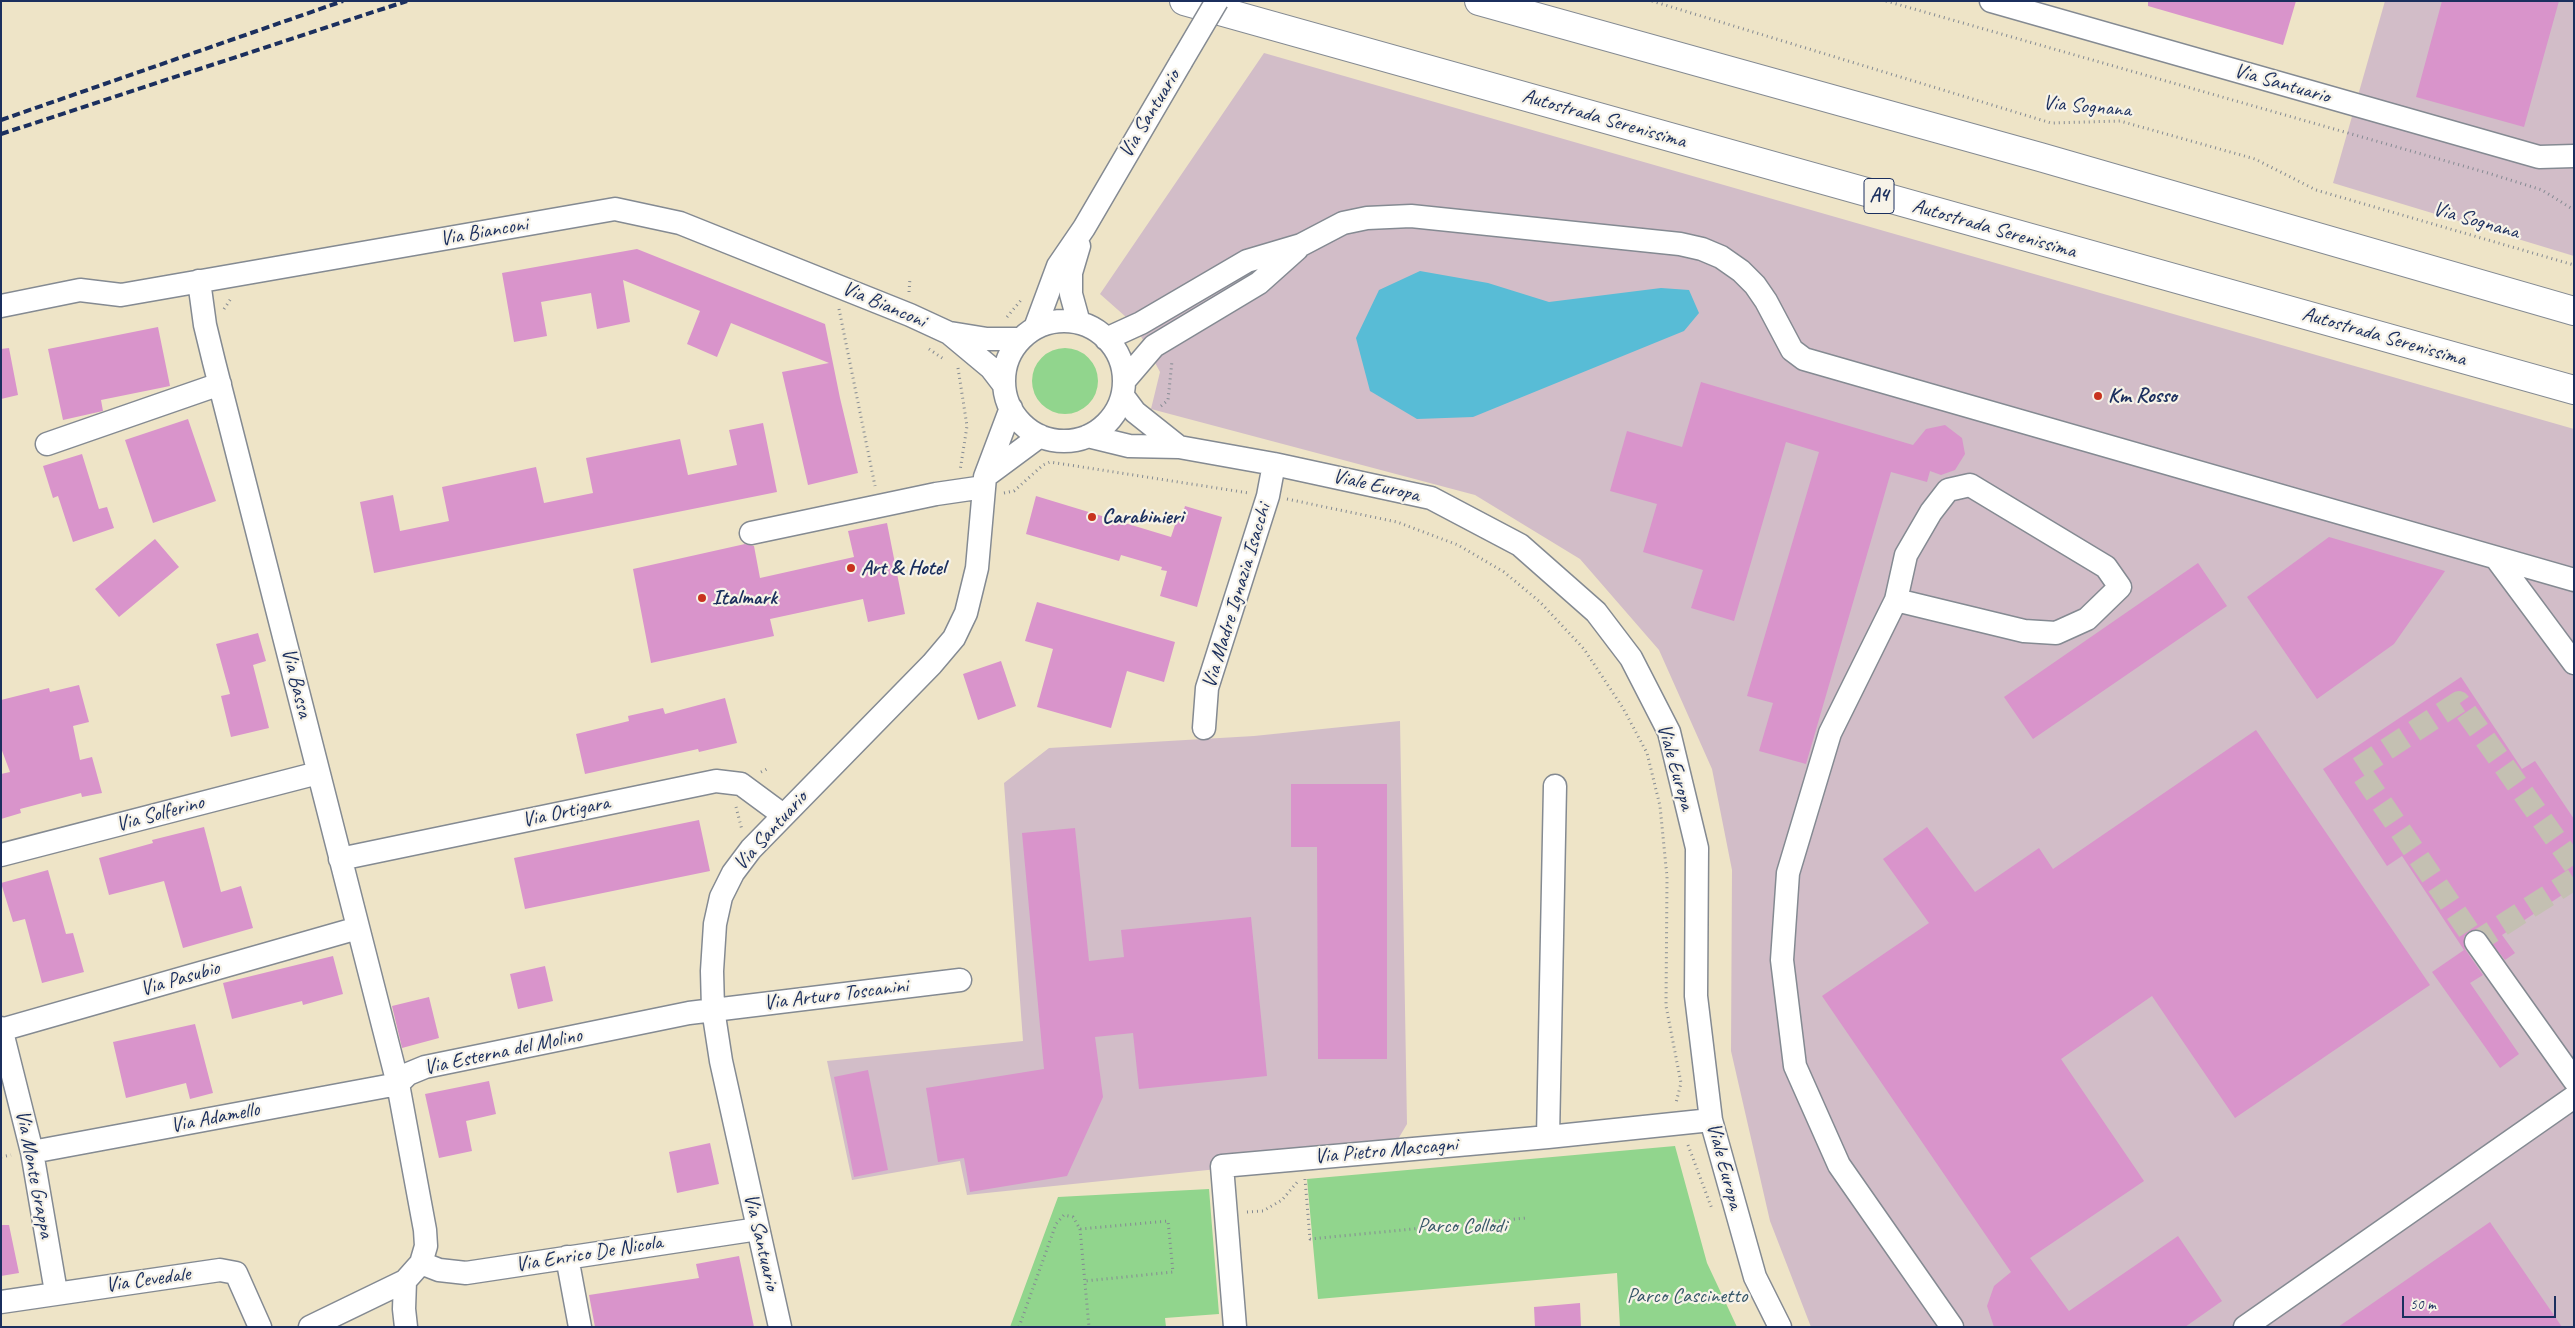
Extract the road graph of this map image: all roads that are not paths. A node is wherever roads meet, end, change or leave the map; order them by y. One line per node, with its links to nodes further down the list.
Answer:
1 (1184, 1): 18 (highway, Autostrada Serenissima / A4)
2 (1217, 1): 6 (street, Via Santuario, bridge)
3 (1479, 1): 10 (highway)
4 (1991, 1): 5 (street, Via Santuario)
5 (2574, 156)
6 (1084, 228): 11 (street, Via Santuario); 13 (street, Via Santuario)
7 (1301, 245): 14 (street); 17 (street, Via Santuario); 27 (street)
8 (199, 281): 9 (street, Via Bianconi); 12 (street, Via Bianconi); 15 (street, Via Bassa)
9 (1, 306)
10 (2574, 311)
11 (1079, 323): 13 (street); 14 (street)
12 (949, 333): 13 (street, Via Bianconi); 16 (street, Via Bianconi)
13 (1028, 334): 16 (street, Via Santuario)
14 (1106, 339): 17 (street)
15 (220, 384): 22 (street); 32 (street, Via Bassa)
16 (1004, 385): 19 (street, Via Santuario)
17 (1123, 388): 21 (street, Via Santuario); 23 (street, Viale Europa)
18 (2574, 390)
19 (1011, 408): 20 (street, Via Santuario); 25 (street, Via Santuario)
20 (1040, 436): 21 (street, Via Santuario); 25 (street)
21 (1088, 436): 23 (street, Viale Europa)
22 (47, 444)
23 (1179, 447): 24 (street, Viale Europa)
24 (1274, 464): 31 (street, Via Madre Ignazia Isacchi); 45 (street, Viale Europa)
25 (984, 482): 26 (street); 34 (street, Via Santuario)
26 (751, 533)
27 (2496, 558): 28 (street); 30 (street)
28 (2574, 580)
29 (1896, 600): 29 (street); 61 (street)
30 (2574, 664)
31 (1204, 728)
32 (316, 762): 35 (street, Via Solferino); 36 (street, Via Bassa)
33 (1555, 786): 46 (street)
34 (783, 815): 36 (street, Via Ortigara); 40 (street, Via Santuario)
35 (1, 855)
36 (340, 859): 37 (street, Via Bassa)
37 (358, 928): 41 (street, Via Pasubio); 43 (street, Via Bassa)
38 (2476, 942): 42 (street)
39 (960, 980): 40 (street, Via Arturo Toscanini)
40 (713, 1009): 43 (street, Via Esterna del Molino); 48 (street, Via Santuario)
41 (1, 1029): 47 (street, Via Monte Grappa)
42 (2574, 1080)
43 (398, 1084): 47 (street, Via Adamello); 50 (street, Via Esterna del Molino)
44 (2574, 1097): 62 (street)
45 (1711, 1120): 46 (street, Via Pietro Mascagni); 60 (street, Viale Europa)
46 (1548, 1137): 59 (street, Via Pietro Mascagni)
47 (32, 1152): 52 (street, Via Monte Grappa)
48 (758, 1229): 49 (street, Via Enrico De Nicola); 58 (street, Via Santuario)
49 (567, 1257): 50 (street, Via Enrico De Nicola); 57 (street)
50 (421, 1263): 51 (street)
51 (404, 1281): 55 (street); 56 (street)
52 (56, 1292): 53 (street, Via Cevedale); 54 (street, Via Cevedale)
53 (1, 1302)
54 (260, 1327)
55 (310, 1327)
56 (406, 1327)
57 (580, 1327)
58 (780, 1327)
59 (1235, 1327)
60 (1780, 1327)
61 (1952, 1327)
62 (2245, 1327)

